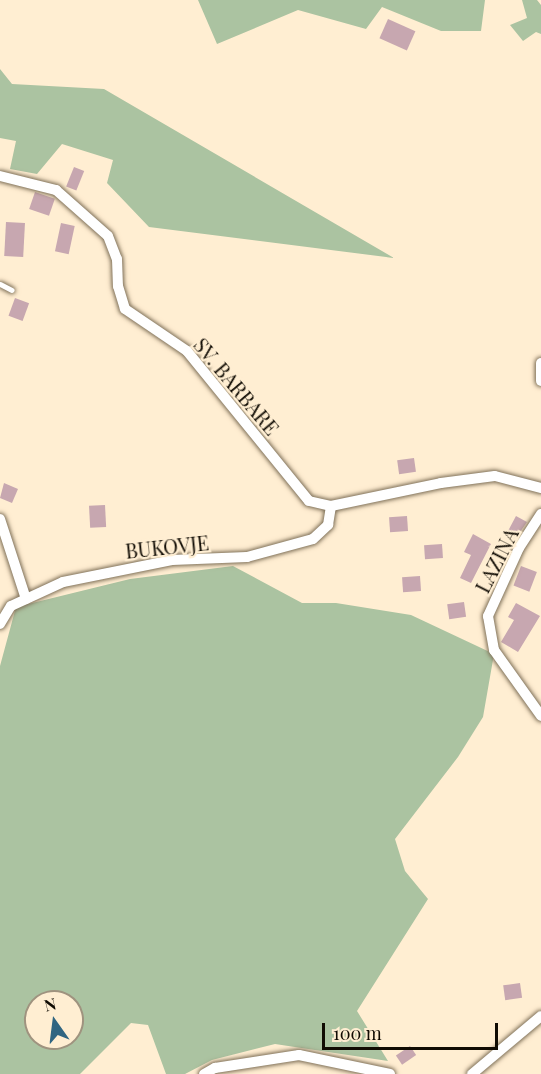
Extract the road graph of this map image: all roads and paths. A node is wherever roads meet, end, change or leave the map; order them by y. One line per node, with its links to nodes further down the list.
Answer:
1 (0, 177): 7 (street, SV. BARBARE)
2 (0, 284): 3 (lane)
3 (12, 290)
4 (541, 363): 5 (street)
5 (541, 381)
6 (541, 488): 7 (street)
7 (331, 506): 10 (street, BUKOVJE)
8 (541, 514): 12 (street, LAZINA)
9 (0, 519): 10 (street)
10 (26, 598): 11 (street, BUKOVJE)
11 (0, 624)
12 (541, 716)
13 (541, 1016): 16 (street)
14 (204, 1074): 15 (street)
15 (390, 1074)
16 (472, 1074)

